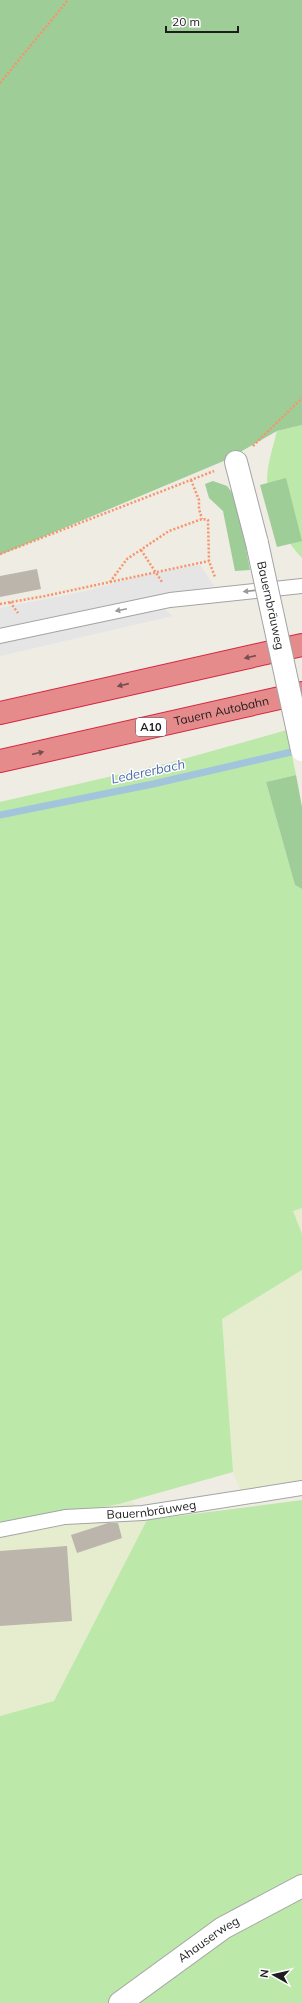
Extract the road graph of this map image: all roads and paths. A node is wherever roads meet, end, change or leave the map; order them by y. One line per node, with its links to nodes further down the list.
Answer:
1 (68, 0): 2 (path)
2 (0, 83)
3 (302, 398): 4 (path)
4 (236, 462): 5 (path); 20 (street, Bauernbräuweg, bridge)
5 (191, 480): 6 (path); 8 (path)
6 (202, 519): 7 (path); 9 (path)
7 (141, 550): 10 (path); 11 (path)
8 (0, 554)
9 (209, 561): 10 (path); 13 (path)
10 (155, 571): 11 (path); 14 (path)
11 (110, 582): 15 (path)
12 (302, 586): 13 (lane, one-way to 13)
13 (220, 595): 14 (lane)
14 (170, 600): 16 (lane, one-way to 16)
15 (0, 604)
16 (0, 636)
17 (302, 645): 19 (highway, one-way to 19)
18 (302, 693): 21 (highway, Tauern Autobahn / A10, one-way to 18)
19 (0, 713)
20 (302, 750)
21 (0, 761)
22 (302, 1488): 23 (lane, Bauernbräuweg)
23 (0, 1530)
24 (302, 1886): 25 (street, Ahauserweg)
25 (120, 2003)

